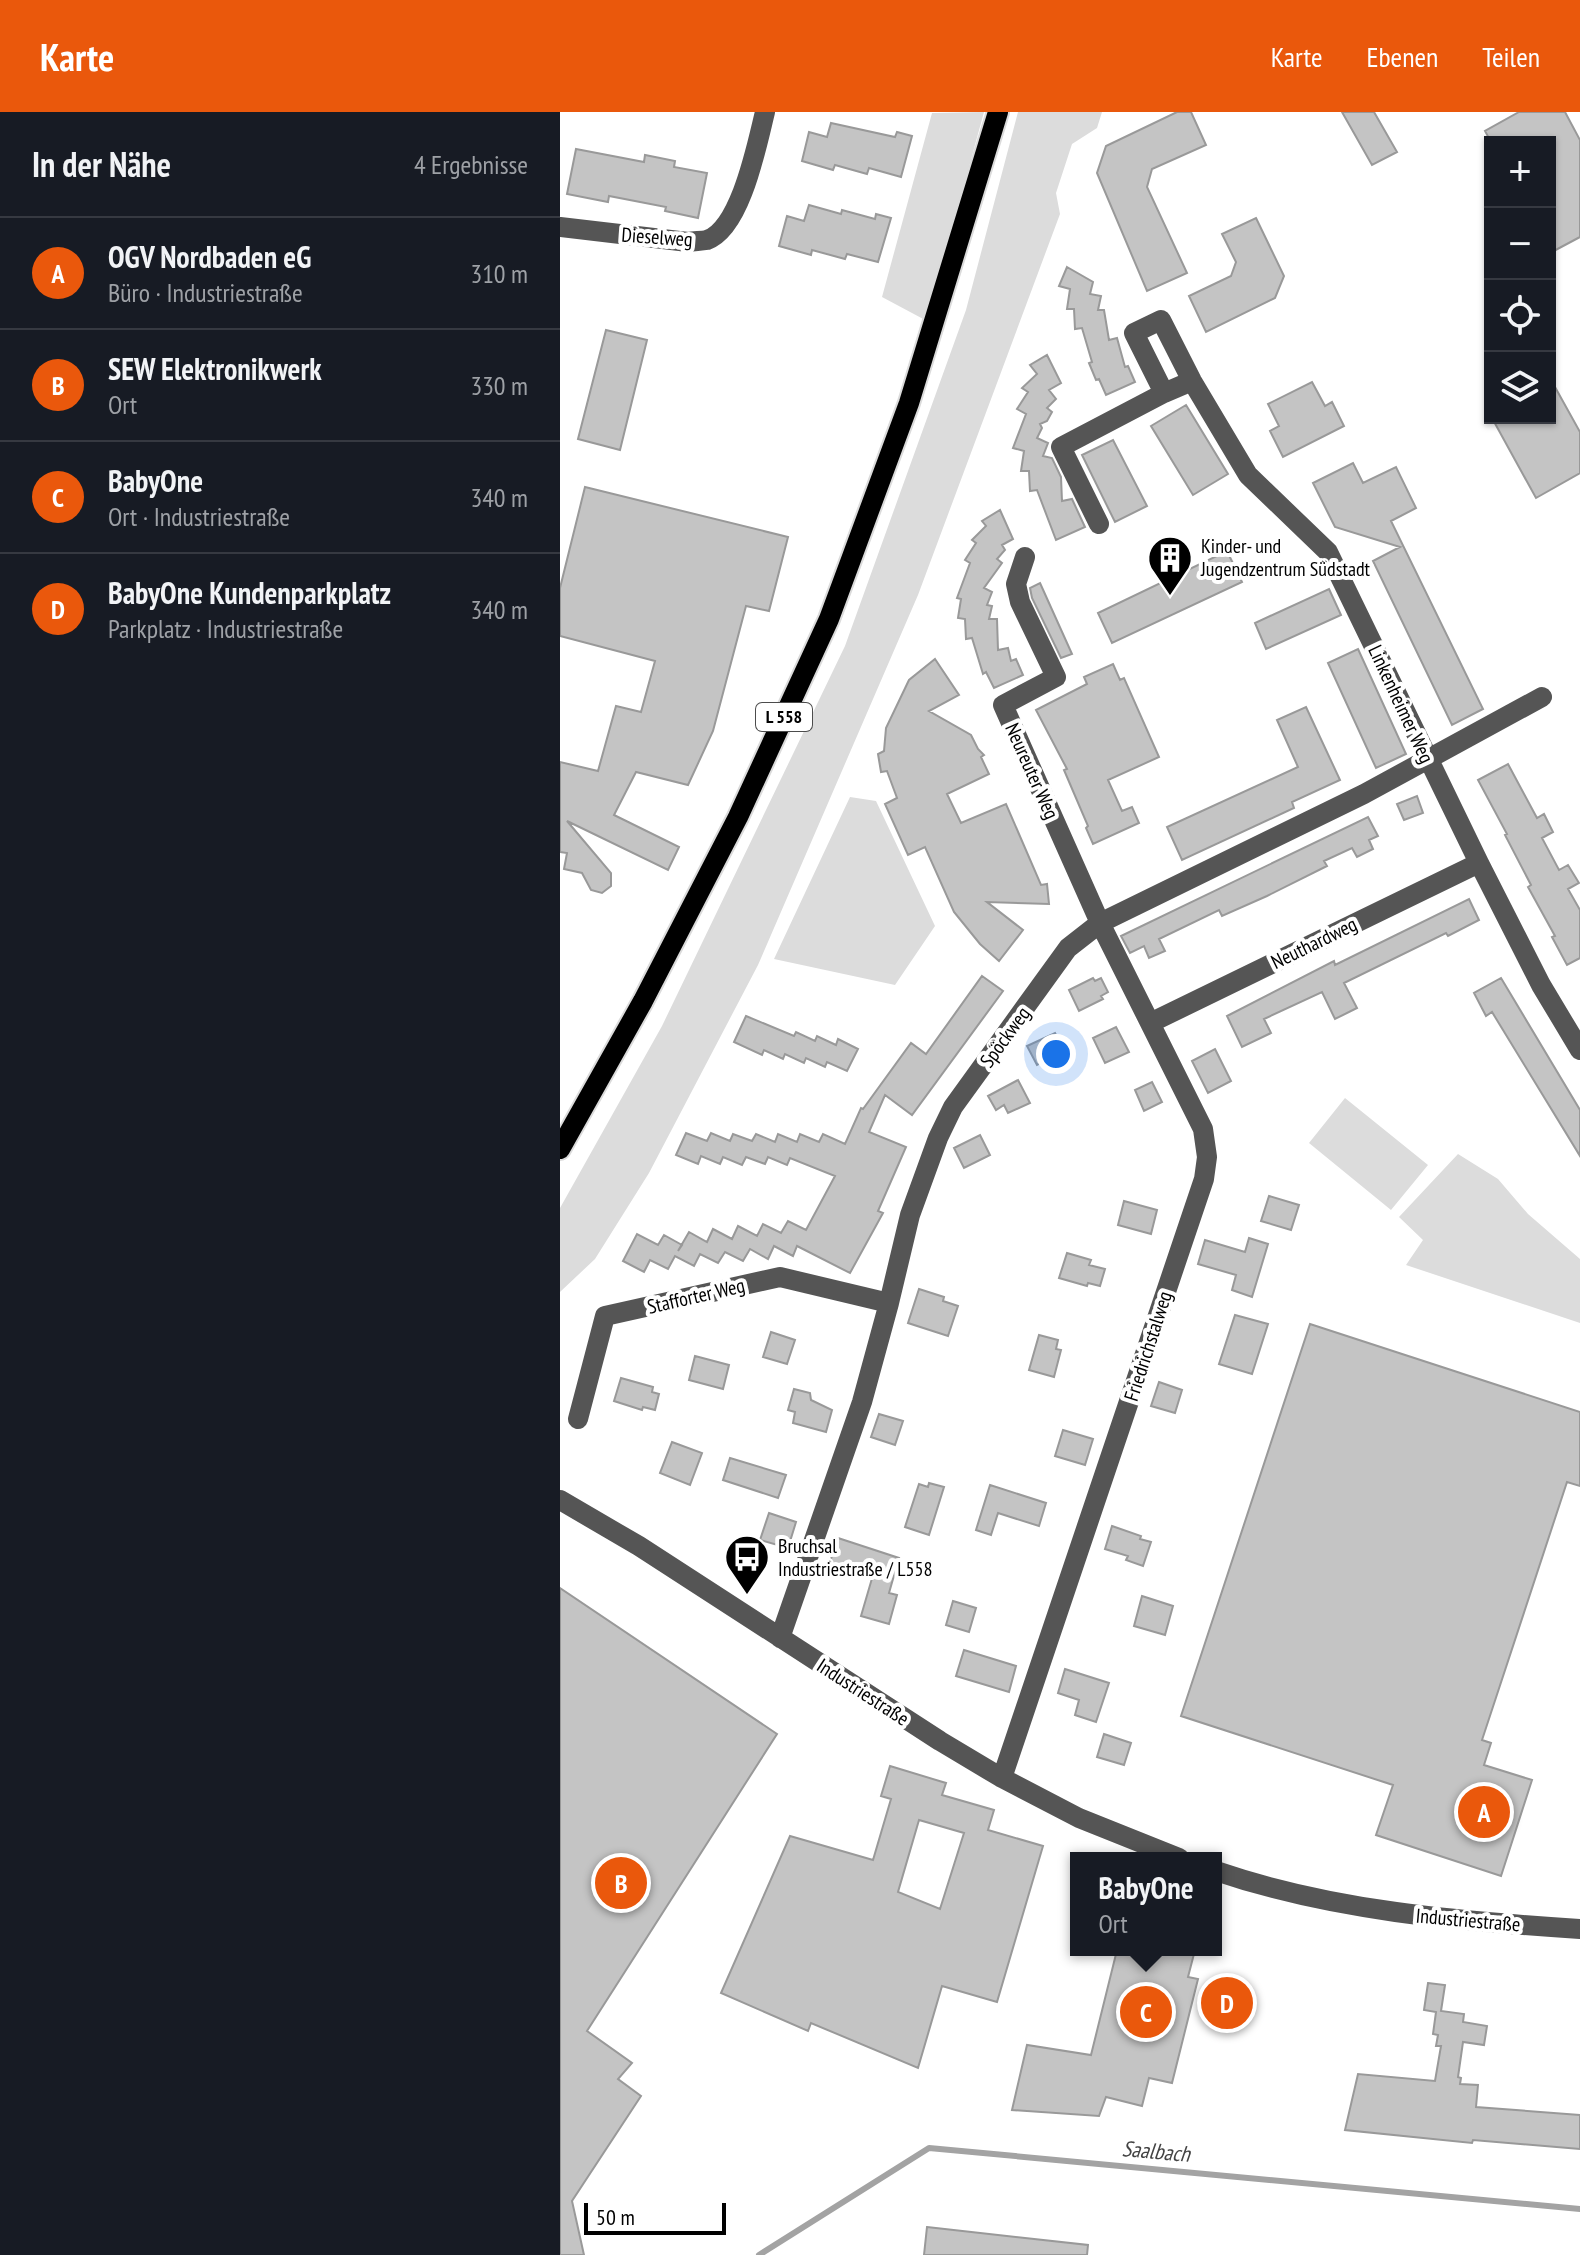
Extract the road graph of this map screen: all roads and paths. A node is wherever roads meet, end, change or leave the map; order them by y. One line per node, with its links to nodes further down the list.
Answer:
1 (765, 112): 3 (street, Dieselweg)
2 (998, 112): 14 (main road, L 558)
3 (560, 227)
4 (1192, 381): 5 (street); 5 (street, Linkenheimer Weg); 9 (street, Linkenheimer Weg)
5 (1164, 393): 6 (street)
6 (1099, 524)
7 (1025, 557): 11 (street, Neureuter Weg)
8 (1542, 697): 9 (street, Spöckweg)
9 (1427, 761): 10 (street, Linkenheimer Weg); 11 (street, Spöckweg)
10 (1479, 863): 12 (street, Neuthardweg); 13 (street, Linkenheimer Weg)
11 (1100, 923): 12 (street, Friedrichstalweg); 15 (street, Spöckweg)
12 (1150, 1023): 19 (street, Friedrichstalweg)
13 (1580, 1050)
14 (560, 1149)
15 (889, 1303): 16 (street, Stafforter Weg); 18 (street, Spöckweg)
16 (578, 1419)
17 (560, 1500): 18 (street, Industriestraße)
18 (780, 1638): 19 (street, Industriestraße)
19 (1002, 1778): 20 (street, Industriestraße)
20 (1164, 1852)
21 (1222, 1873): 22 (street, Industriestraße)
22 (1580, 1929)

